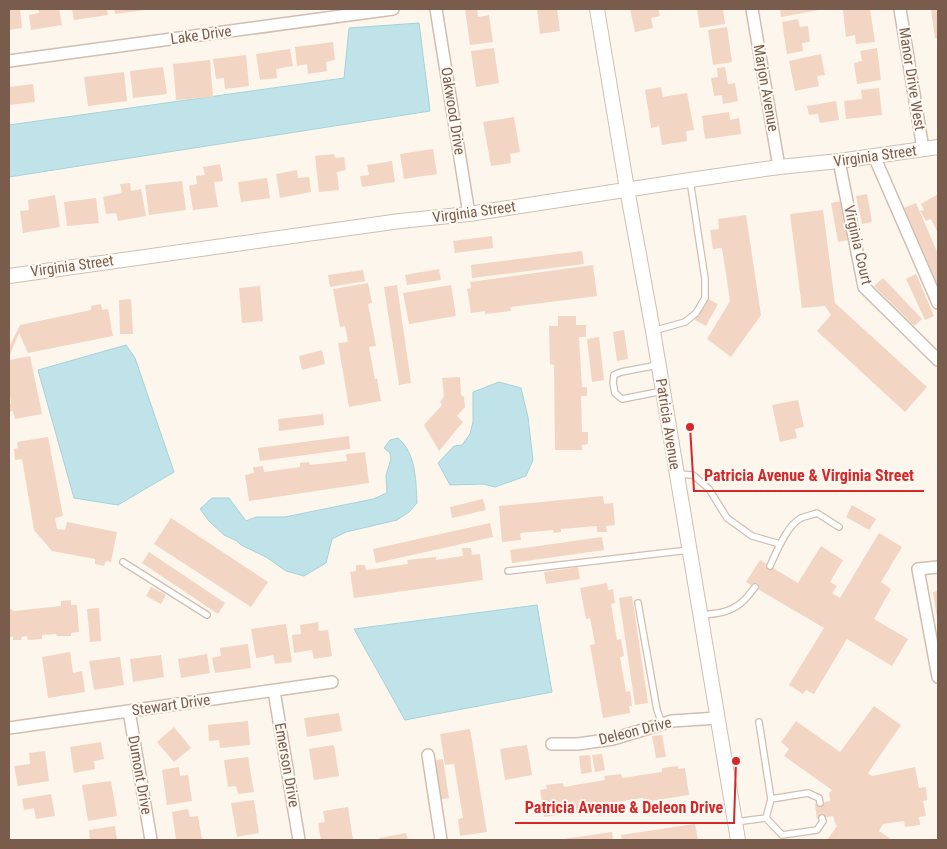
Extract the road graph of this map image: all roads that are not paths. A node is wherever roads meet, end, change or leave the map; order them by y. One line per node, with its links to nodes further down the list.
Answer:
1 (393, 9): 6 (street, Lake Drive)
2 (436, 9): 14 (street, Oakwood Drive)
3 (598, 9): 13 (street, Patricia Avenue)
4 (752, 9): 11 (street, Marjon Avenue)
5 (900, 9): 8 (street, Manor Drive West)
6 (9, 61)
7 (938, 147): 8 (street, Virginia Street)
8 (923, 149): 9 (street, Virginia Street)
9 (874, 156): 10 (street, Virginia Street); 16 (street)
10 (839, 161): 11 (street, Virginia Street); 18 (street, Virginia Court)
11 (779, 167): 12 (street, Virginia Street)
12 (690, 180): 13 (street, Virginia Street); 17 (lane)
13 (626, 189): 14 (street, Virginia Street); 17 (street, Patricia Avenue)
14 (469, 214): 15 (street, Virginia Street)
15 (9, 276)
16 (938, 303)
17 (653, 331): 19 (street, Patricia Avenue)
18 (938, 360)
19 (658, 365): 20 (street, Patricia Avenue); 20 (lane)
20 (663, 391): 21 (street, Patricia Avenue)
21 (676, 474): 23 (lane); 24 (street, Patricia Avenue)
22 (839, 527): 23 (lane)
23 (780, 544): 26 (lane)
24 (689, 550): 28 (lane); 32 (street, Patricia Avenue)
25 (123, 562): 31 (lane)
26 (770, 566)
27 (938, 567): 33 (street)
28 (508, 571)
29 (756, 587): 32 (lane)
30 (638, 603): 39 (lane)
31 (207, 615)
32 (700, 616): 37 (street, Patricia Avenue)
33 (938, 678)
34 (332, 682): 35 (street, Stewart Drive)
35 (274, 691): 36 (street, Stewart Drive); 49 (street, Emerson Drive)
36 (129, 711): 40 (street, Stewart Drive); 48 (street, Dumont Drive)
37 (718, 718): 39 (street, Deleon Drive); 47 (street, Patricia Avenue)
38 (759, 722): 43 (lane)
39 (662, 724): 41 (street, Deleon Drive)
40 (9, 728)
41 (552, 744)
42 (428, 755): 50 (street)
43 (771, 799): 44 (lane); 45 (lane)
44 (820, 803)
45 (766, 818): 46 (lane); 47 (lane)
46 (822, 818)
47 (735, 822): 51 (street, Patricia Avenue)
48 (151, 840)
49 (299, 840)
50 (441, 840)
51 (738, 840)

